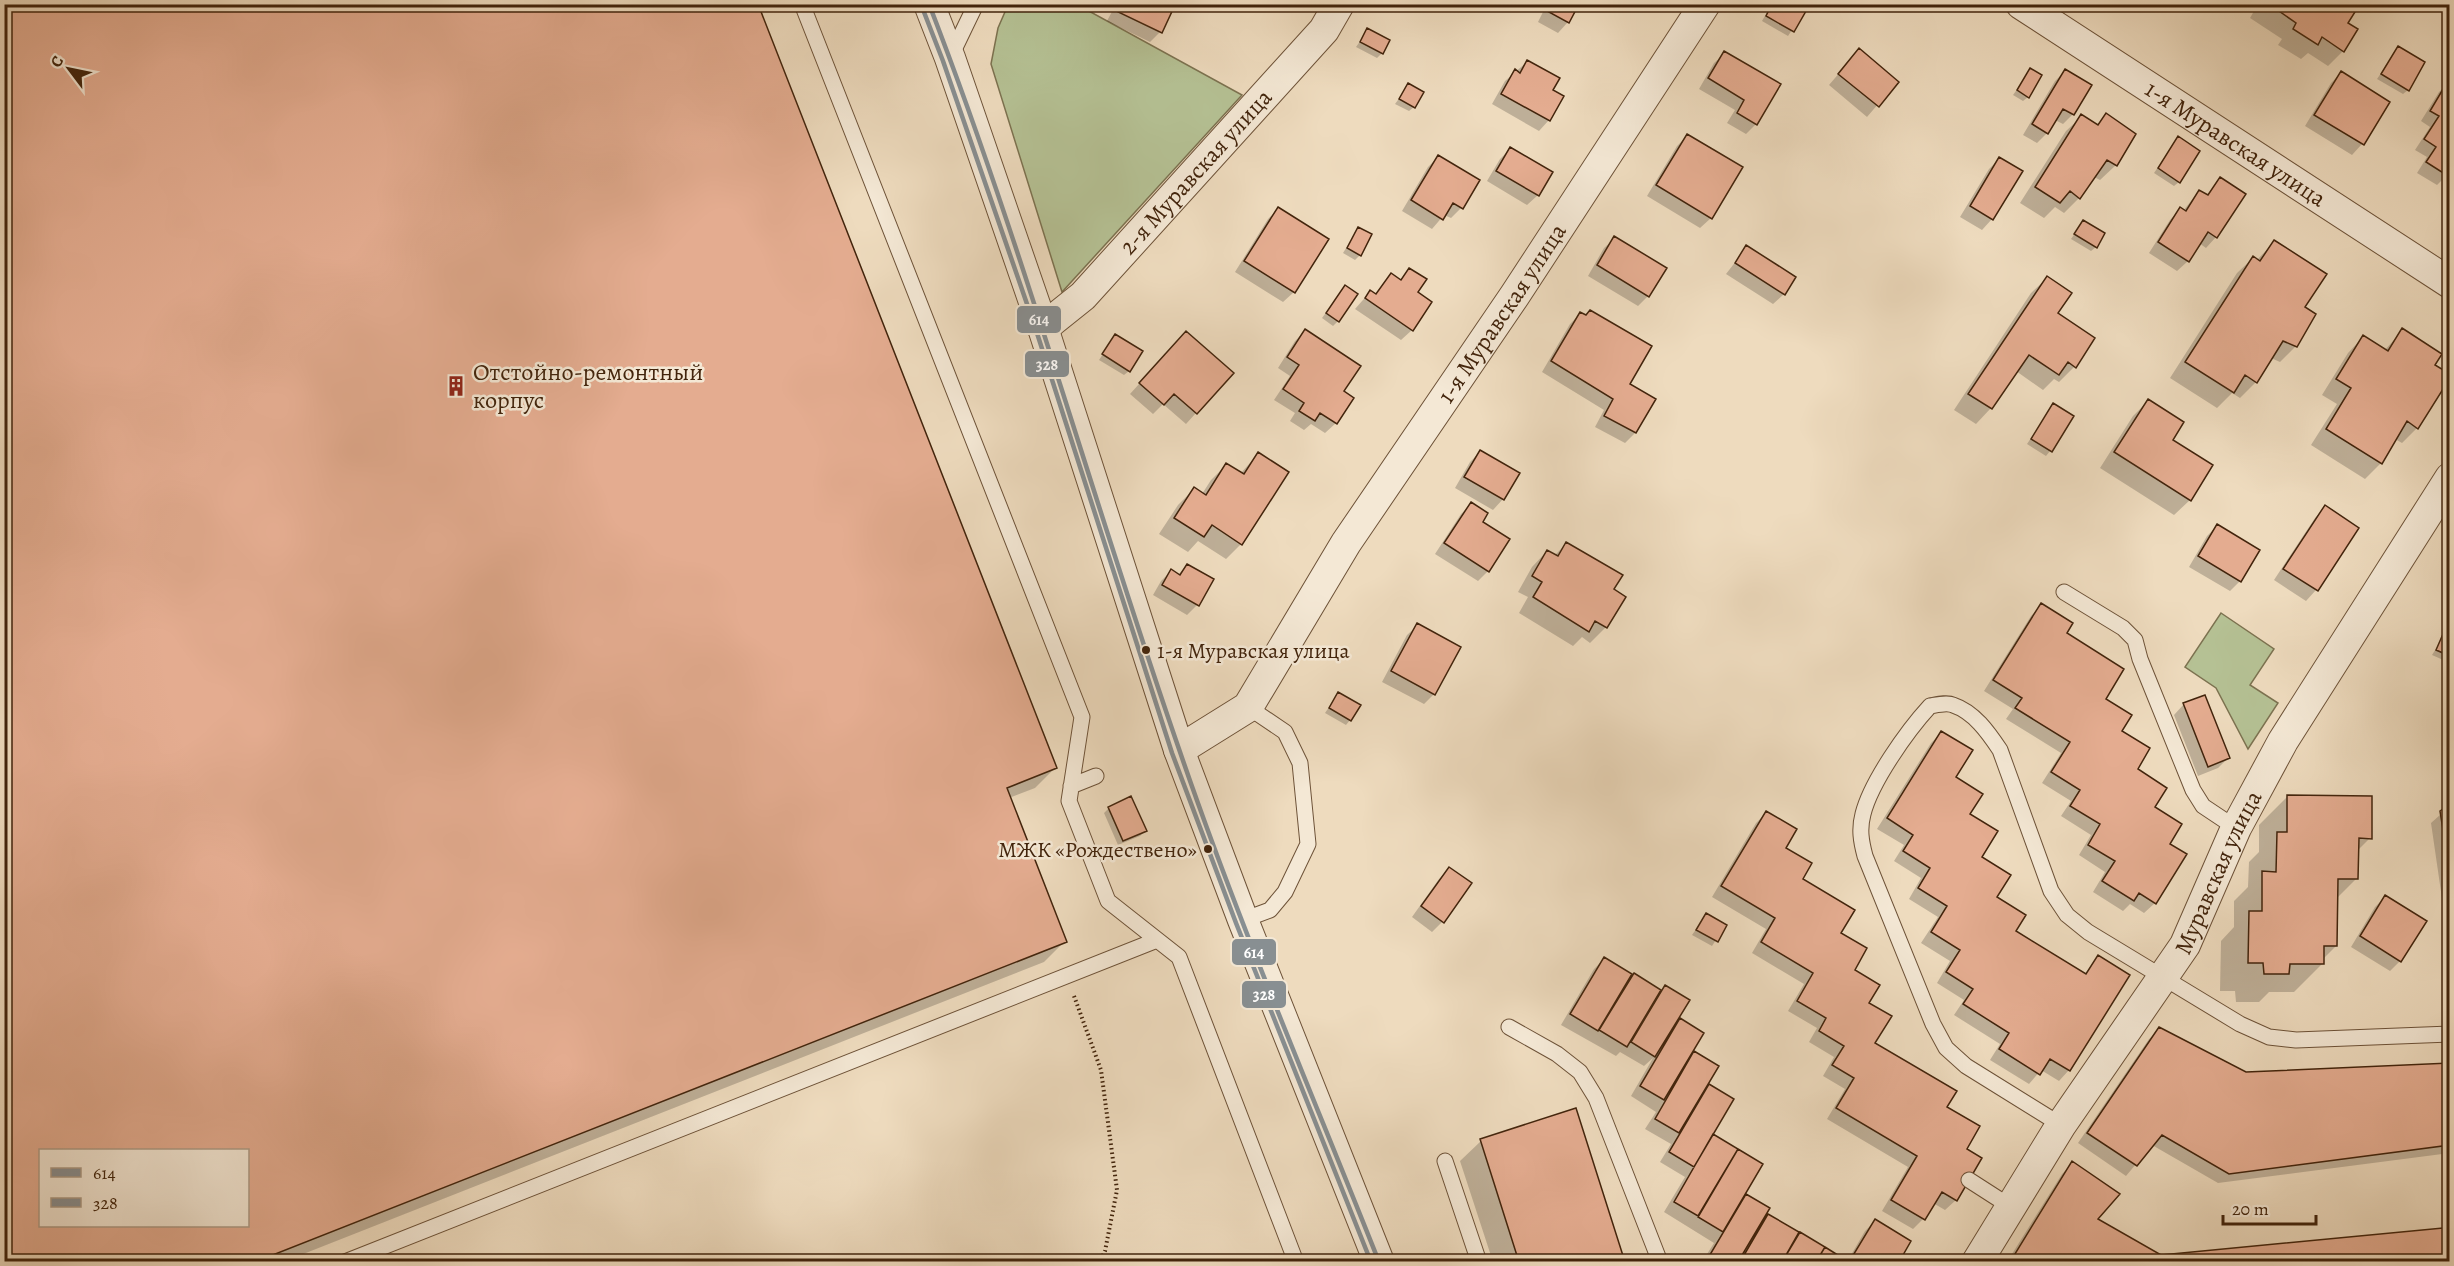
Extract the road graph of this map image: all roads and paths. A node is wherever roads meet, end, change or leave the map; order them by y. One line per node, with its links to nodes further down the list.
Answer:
1 (802, 4): 15 (lane)
2 (929, 4): 7 (street)
3 (976, 4): 7 (lane)
4 (1339, 4): 9 (street, 2-я Муравская улица)
5 (1705, 4): 12 (street, 1-я Муравская улица)
6 (2021, 4): 8 (street, 1-я Муравская улица)
7 (950, 58): 9 (street)
8 (2450, 283)
9 (1043, 328): 13 (street)
10 (2450, 478): 16 (street, Муравская улица)
11 (2064, 592): 16 (lane)
12 (1248, 708): 13 (street, 1-я Муравская улица); 17 (lane)
13 (1179, 750): 17 (street)
14 (1096, 776): 15 (lane)
15 (1071, 786): 18 (lane)
16 (2236, 828): 20 (street, Муравская улица)
17 (1243, 920): 30 (street)
18 (1157, 940): 19 (lane); 29 (lane)
19 (1067, 976): 27 (lane); 28 (path)
20 (2162, 978): 22 (lane); 23 (street, Муравская улица); 23 (lane)
21 (1509, 1027): 32 (lane)
22 (2450, 1034)
23 (2061, 1125): 26 (street, Муравская улица)
24 (1445, 1161): 31 (lane)
25 (1969, 1180): 26 (lane)
26 (2011, 1207): 33 (street, Муравская улица)
27 (345, 1262)
28 (1100, 1262)
29 (1296, 1262)
30 (1379, 1262)
31 (1479, 1262)
32 (1660, 1262)
33 (1977, 1262)

